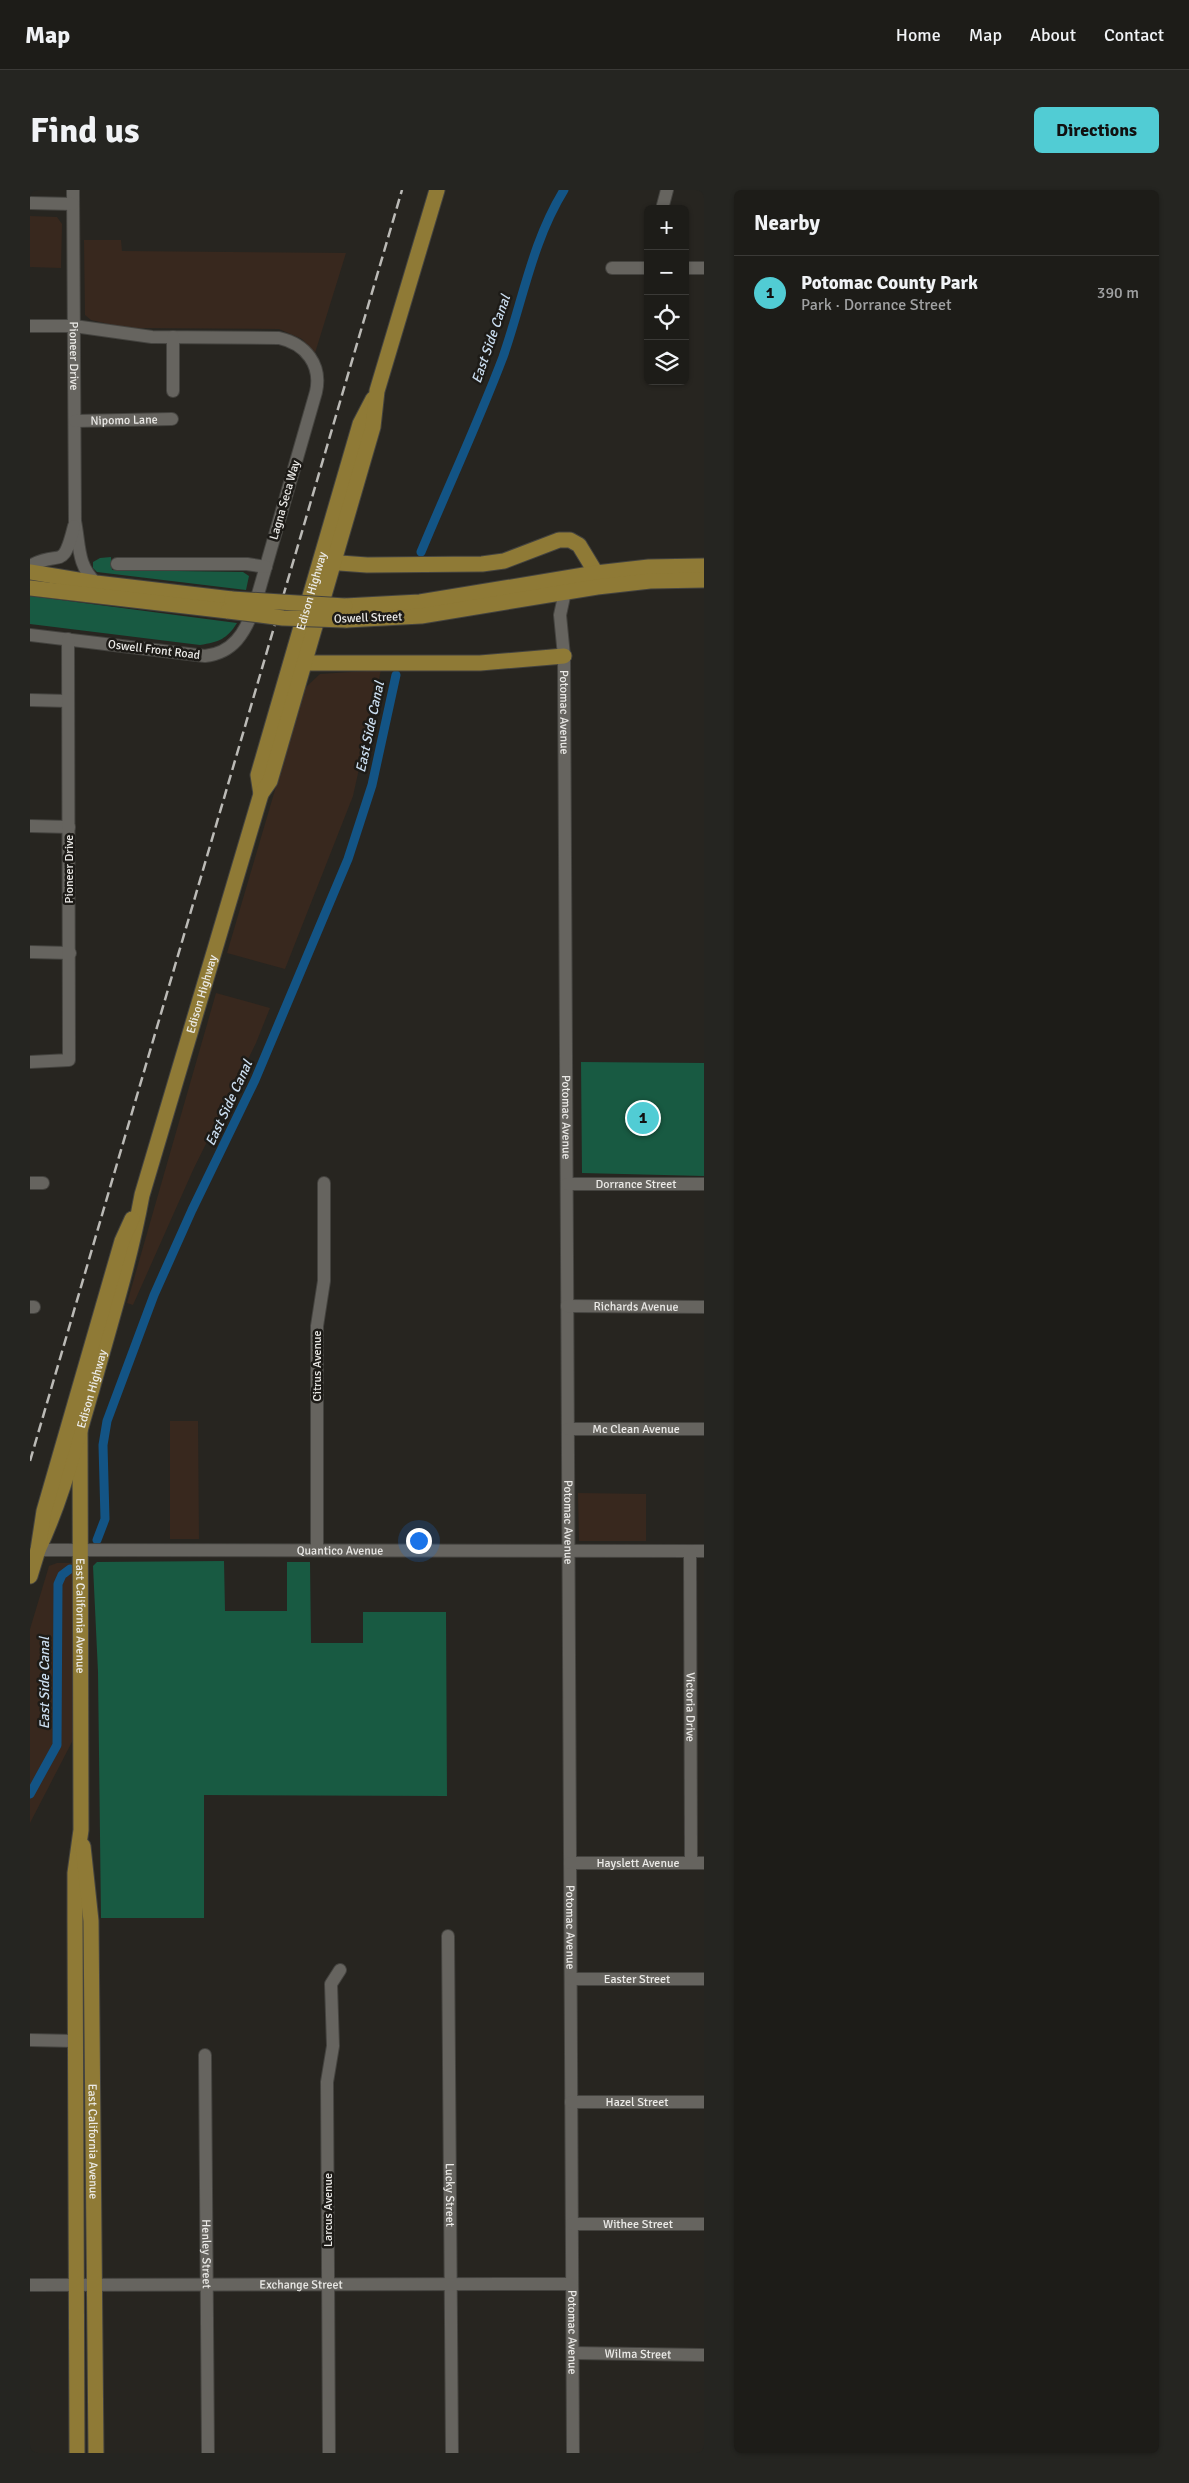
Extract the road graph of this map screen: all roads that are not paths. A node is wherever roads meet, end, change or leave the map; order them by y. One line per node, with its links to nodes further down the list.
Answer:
1 (73, 190): 5 (street, Pioneer Drive)
2 (436, 190): 18 (main road, Edison Highway)
3 (668, 190): 6 (street)
4 (30, 204): 5 (street)
5 (73, 204): 12 (street, Pioneer Drive)
6 (663, 205)
7 (612, 268): 8 (street)
8 (644, 268)
9 (689, 268): 10 (street)
10 (704, 268)
11 (30, 326): 12 (street)
12 (74, 326): 13 (street); 16 (street, Pioneer Drive)
13 (173, 337): 14 (street); 22 (street, Lagna Seca Way)
14 (172, 391)
15 (172, 419): 16 (street, Nipomo Lane)
16 (75, 420): 17 (street, Pioneer Drive)
17 (76, 521): 20 (street, Pioneer Drive); 26 (street, Pioneer Drive)
18 (327, 562): 24 (main road); 35 (main road, Edison Highway)
19 (117, 564): 22 (street)
20 (30, 566)
21 (704, 566): 24 (main road, Oswell Street)
22 (266, 567): 30 (street, Lagna Seca Way)
23 (30, 572): 26 (main road, Oswell Street)
24 (596, 573): 31 (main road, Oswell Street)
25 (704, 580): 28 (main road, Oswell Street)
26 (96, 583): 29 (main road, Oswell Street)
27 (30, 588): 29 (main road, Oswell Street)
28 (565, 592): 31 (main road, Oswell Street); 34 (street, Potomac Avenue)
29 (230, 605): 31 (main road, Oswell Street, bridge)
30 (254, 608): 33 (street, Oswell Front Road)
31 (346, 613)
32 (30, 635): 33 (street, Oswell Front Road)
33 (68, 639): 37 (street, Pioneer Drive)
34 (564, 656): 35 (main road); 46 (street, Potomac Avenue)
35 (298, 661): 48 (main road, Edison Highway)
36 (30, 700): 37 (street)
37 (68, 701): 39 (street, Pioneer Drive)
38 (30, 826): 39 (street)
39 (69, 827): 41 (street, Pioneer Drive)
40 (30, 952): 41 (street)
41 (70, 953): 42 (street, Pioneer Drive)
42 (30, 1062)
43 (30, 1183): 44 (street)
44 (43, 1183)
45 (324, 1183): 57 (street, Citrus Avenue)
46 (567, 1184): 47 (street, Dorrance Street); 49 (street, Potomac Avenue)
47 (704, 1184)
48 (142, 1194): 51 (main road, Edison Highway); 52 (main road, Edison Highway)
49 (567, 1306): 50 (street, Richards Avenue); 53 (street, Potomac Avenue)
50 (704, 1307)
51 (76, 1402): 52 (main road, East California Avenue); 55 (main road, Edison Highway)
52 (80, 1429): 55 (main road, Edison Highway); 56 (main road, East California Avenue)
53 (568, 1429): 54 (street, Mc Clean Avenue); 58 (street, Potomac Avenue)
54 (704, 1429)
55 (38, 1550): 56 (street, Quantico Avenue); 61 (main road, Edison Highway)
56 (81, 1550): 57 (street, Quantico Avenue); 62 (main road, East California Avenue)
57 (318, 1550): 58 (street, Quantico Avenue)
58 (569, 1551): 59 (street, Quantico Avenue); 63 (street, Potomac Avenue)
59 (690, 1551): 60 (street, Quantico Avenue); 64 (street, Victoria Drive)
60 (704, 1551)
61 (30, 1576)
62 (81, 1830): 70 (main road, East California Avenue); 74 (main road, East California Avenue)
63 (570, 1863): 64 (street, Hayslett Avenue); 67 (street, Potomac Avenue)
64 (698, 1863)
65 (448, 1936): 79 (street, Lucky Street)
66 (340, 1970): 78 (street, Larcus Avenue)
67 (571, 1979): 68 (street, Easter Street); 72 (street, Potomac Avenue)
68 (704, 1979)
69 (30, 2040): 70 (street)
70 (76, 2041): 74 (main road); 83 (main road, East California Avenue)
71 (205, 2055): 77 (street, Henley Street)
72 (571, 2102): 73 (street, Hazel Street); 75 (street, Potomac Avenue)
73 (704, 2102)
74 (92, 2122): 82 (main road, East California Avenue)
75 (572, 2224): 76 (street, Withee Street); 80 (street, Potomac Avenue)
76 (704, 2224)
77 (206, 2284): 78 (street, Exchange Street); 82 (street, Exchange Street); 88 (street, Henley Street)
78 (328, 2284): 79 (street, Exchange Street); 89 (street, Larcus Avenue)
79 (450, 2284): 80 (street, Exchange Street); 90 (street, Lucky Street)
80 (572, 2284): 84 (street, Potomac Avenue)
81 (30, 2285): 83 (street, Exchange Street)
82 (93, 2285): 83 (street, Exchange Street); 87 (main road, East California Avenue)
83 (77, 2286): 86 (main road, East California Avenue)
84 (573, 2353): 85 (street, Wilma Street); 91 (street, Potomac Avenue)
85 (704, 2355)
86 (77, 2453)
87 (96, 2453)
88 (208, 2453)
89 (329, 2453)
90 (452, 2453)
91 (574, 2453)

